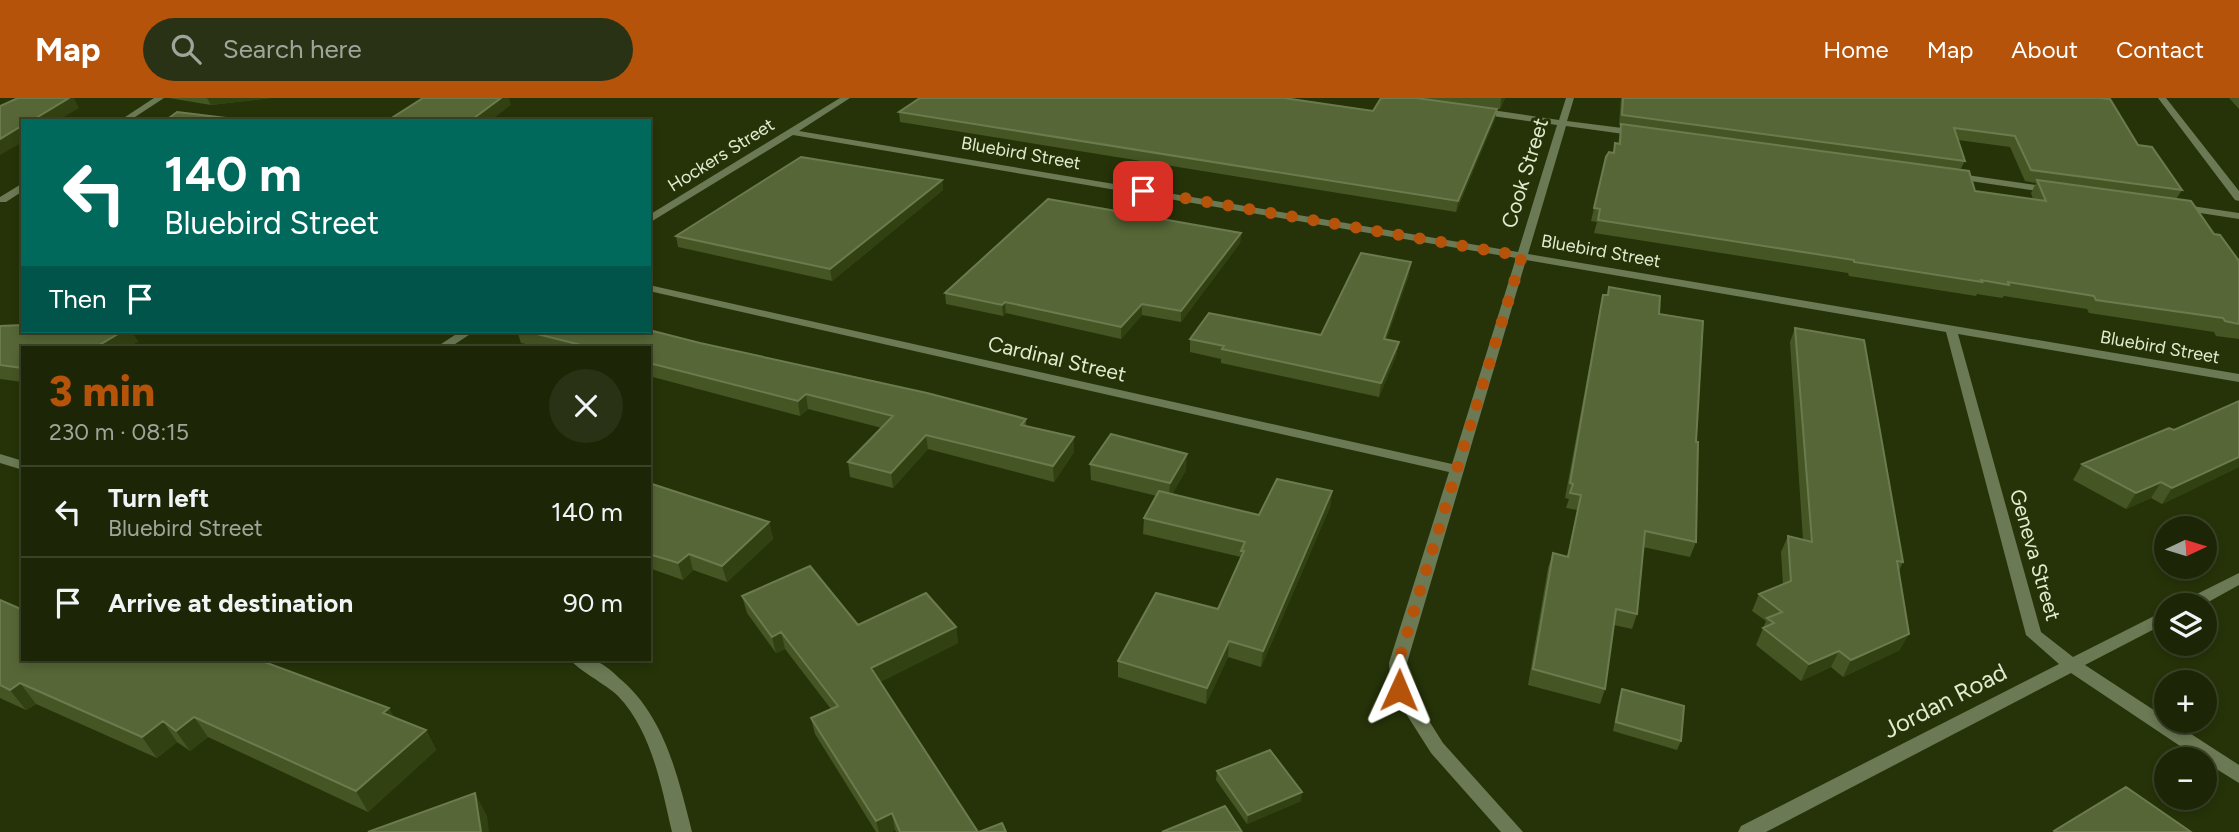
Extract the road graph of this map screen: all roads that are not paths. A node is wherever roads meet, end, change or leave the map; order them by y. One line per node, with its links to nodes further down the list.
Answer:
1 (160, 98): 6 (street)
2 (846, 98): 8 (street, Hockers Street)
3 (1570, 98): 7 (street, Cook Street)
4 (2162, 98): 13 (street)
5 (1465, 109): 7 (street)
6 (126, 119)
7 (1562, 122): 9 (street); 19 (street, Cook Street)
8 (792, 132): 18 (street, Hockers Street); 19 (street, Bluebird Street)
9 (1645, 134)
10 (1935, 174): 12 (street)
11 (21, 187): 15 (street)
12 (2059, 191)
13 (2239, 198)
14 (21, 199): 15 (street)
15 (1, 200)
16 (2170, 206): 17 (street)
17 (2239, 216)
18 (651, 219)
19 (1522, 256): 21 (street, Bluebird Street); 27 (street, Cook Street)
20 (651, 288): 27 (street, Cardinal Street)
21 (1951, 329): 24 (street, Bluebird Street); 32 (street, Geneva Street)
22 (466, 333): 23 (street)
23 (444, 346)
24 (2239, 378)
25 (0, 458): 26 (street)
26 (21, 465)
27 (1457, 468): 35 (street, Cook Street)
28 (2239, 578): 29 (street)
29 (2211, 593)
30 (2154, 622): 32 (street, Jordan Road)
31 (581, 661): 34 (street)
32 (2073, 666): 33 (street, Geneva Street); 36 (street, Jordan Road)
33 (2239, 775)
34 (682, 832)
35 (1513, 832)
36 (1748, 832)

